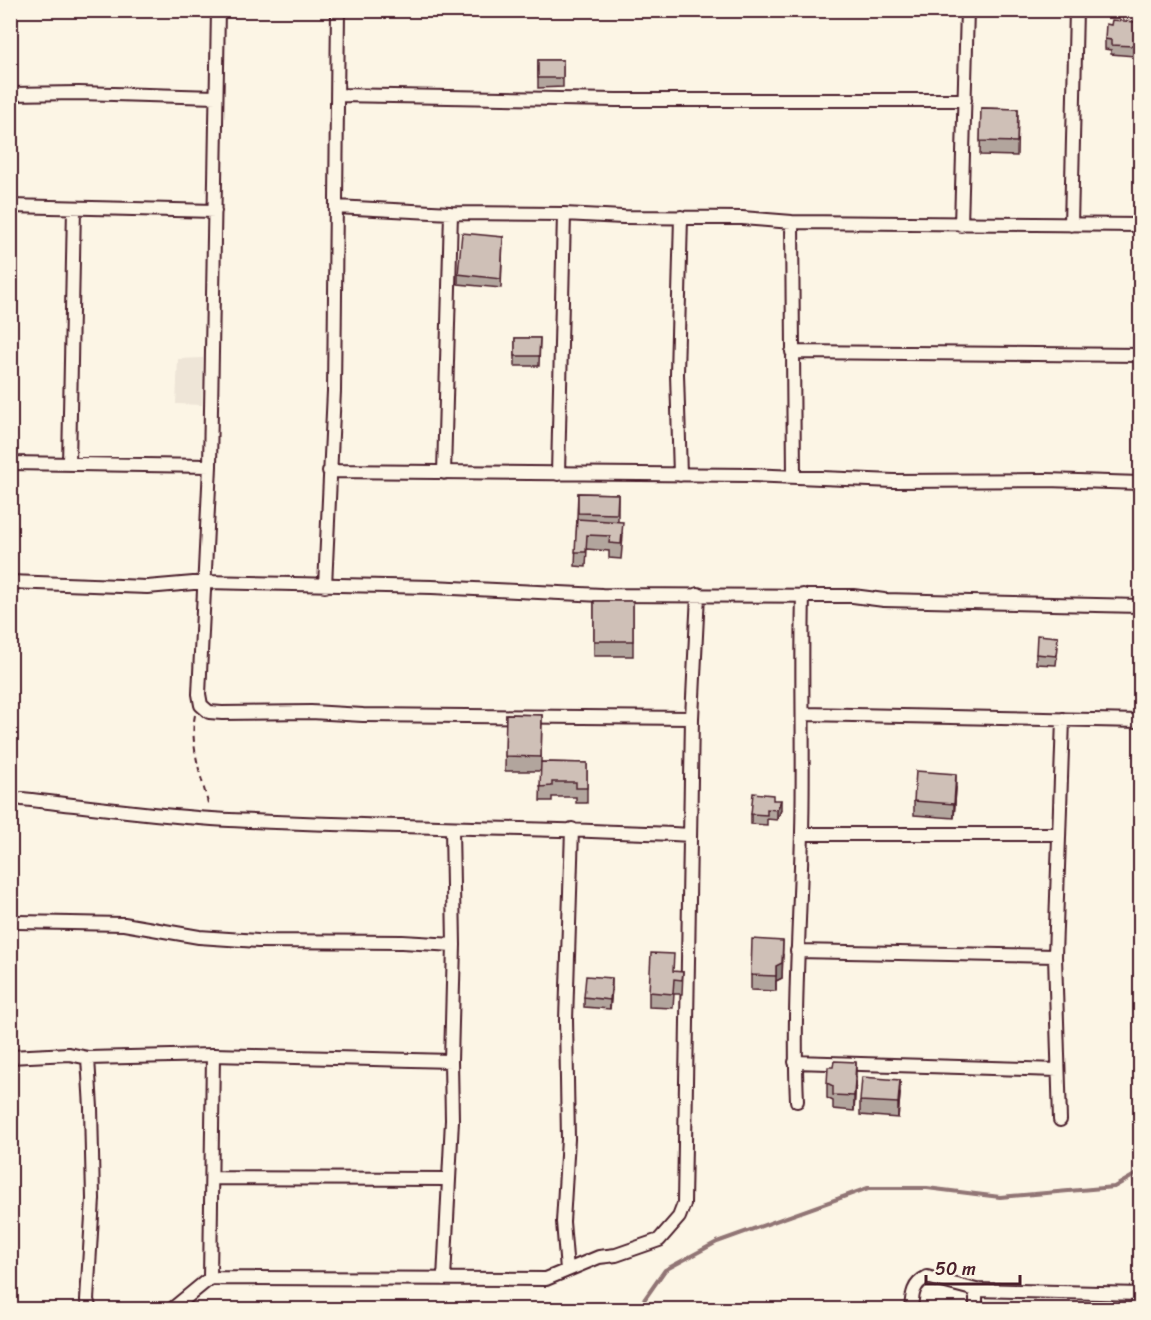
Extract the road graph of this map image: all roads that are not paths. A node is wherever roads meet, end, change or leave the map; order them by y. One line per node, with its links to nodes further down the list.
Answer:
1 (218, 10): 7 (street)
2 (339, 10): 6 (street)
3 (967, 10): 8 (street)
4 (1076, 10): 18 (street)
5 (10, 94): 7 (street)
6 (338, 94): 8 (street); 10 (street)
7 (216, 97): 12 (street)
8 (965, 100): 17 (street)
9 (10, 206): 11 (street)
10 (336, 207): 13 (street); 25 (street)
11 (74, 208): 12 (street); 23 (street)
12 (215, 211): 24 (street)
13 (451, 213): 14 (street); 26 (street)
14 (564, 214): 15 (street); 27 (street)
15 (681, 217): 16 (street); 28 (street)
16 (792, 222): 17 (street); 20 (street)
17 (961, 225): 18 (street)
18 (1071, 225): 19 (street)
19 (1140, 225)
20 (792, 352): 21 (street); 29 (street)
21 (1140, 355)
22 (10, 463): 23 (street)
23 (69, 464): 24 (street)
24 (210, 466): 32 (street)
25 (329, 471): 26 (street); 33 (street)
26 (444, 473): 27 (street)
27 (558, 474): 28 (street)
28 (680, 476): 29 (street)
29 (794, 476): 30 (street)
30 (1140, 483)
31 (10, 582): 32 (street)
32 (205, 582): 33 (street); 38 (street)
33 (325, 586): 34 (street)
34 (698, 594): 35 (street); 38 (street)
35 (803, 595): 36 (street); 37 (street)
36 (1140, 606)
37 (804, 714): 39 (street); 44 (street)
38 (692, 718): 46 (street)
39 (1063, 719): 40 (street); 45 (street)
40 (1140, 721)
41 (22, 800): 42 (street)
42 (452, 828): 43 (street); 48 (street)
43 (572, 829): 46 (street); 61 (street)
44 (802, 834): 45 (street); 49 (street)
45 (1059, 834): 50 (street)
46 (690, 835): 61 (street)
47 (17, 922): 48 (street)
48 (454, 945): 54 (street)
49 (797, 951): 50 (street); 55 (street)
50 (1055, 956): 56 (street)
51 (213, 1055): 53 (street); 54 (street); 59 (street)
52 (10, 1057): 53 (street)
53 (88, 1058): 66 (street)
54 (451, 1061): 60 (street)
55 (795, 1062): 56 (street); 57 (street)
56 (1058, 1070): 58 (street)
57 (797, 1101)
58 (1060, 1120)
59 (212, 1178): 60 (street); 62 (street)
60 (448, 1179): 63 (street)
61 (567, 1270): 63 (street)
62 (210, 1278): 63 (street); 67 (street)
63 (444, 1279)
64 (976, 1290): 65 (street); 68 (street); 69 (street)
65 (1140, 1294)
66 (90, 1310)
67 (171, 1310)
68 (911, 1310)
69 (976, 1310)

